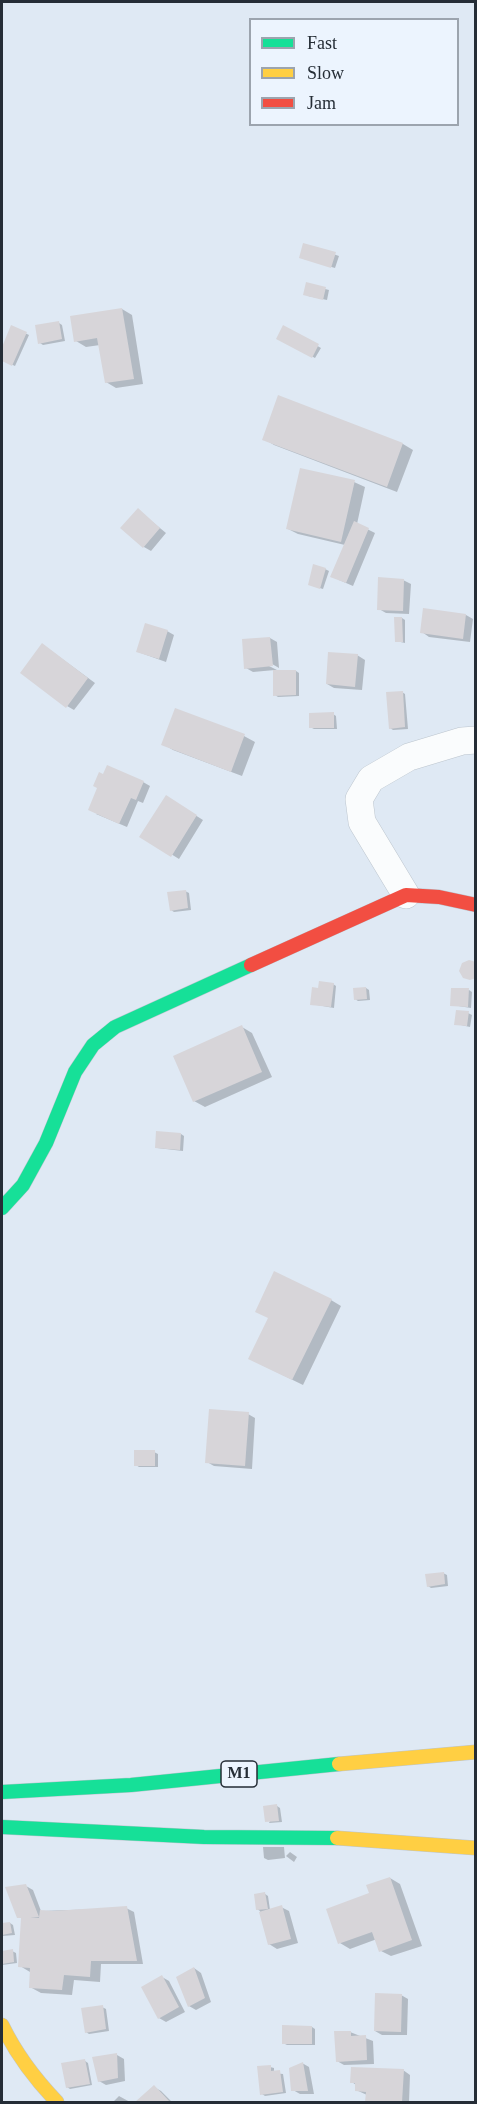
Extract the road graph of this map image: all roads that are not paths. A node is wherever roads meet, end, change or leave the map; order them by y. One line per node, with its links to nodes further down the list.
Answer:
1 (476, 740): 2 (street)
2 (406, 895): 3 (main road); 4 (main road)
3 (476, 905)
4 (2, 1208)
5 (476, 1752): 6 (main road, M1)
6 (2, 1792)
7 (2, 1827): 8 (main road)
8 (476, 1848)
9 (2, 2025): 10 (main road)
10 (57, 2103)

